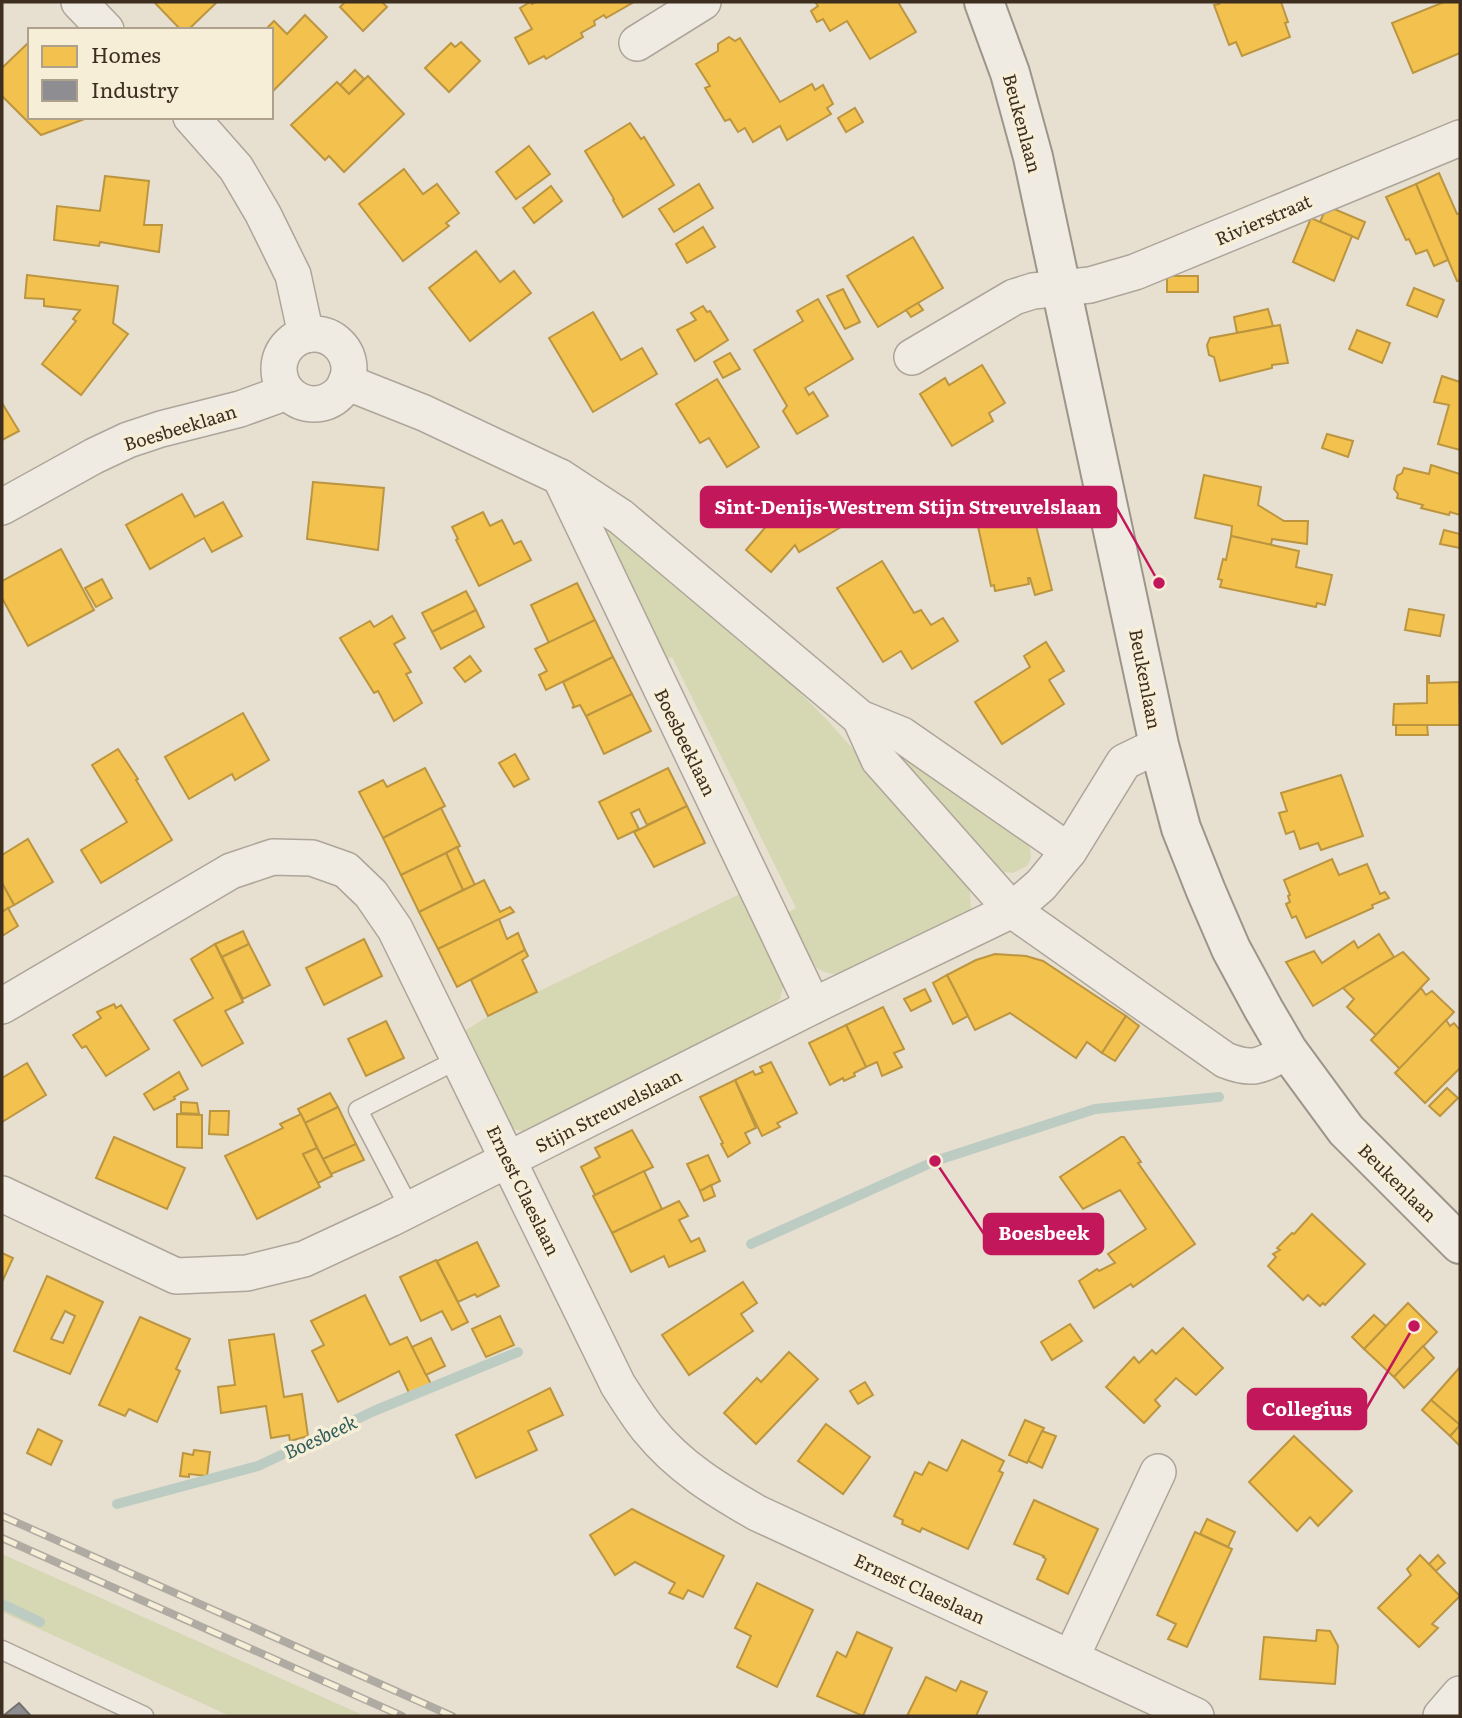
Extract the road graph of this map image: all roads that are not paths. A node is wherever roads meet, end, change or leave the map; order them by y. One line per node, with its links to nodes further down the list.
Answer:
1 (79, 2): 4 (street)
2 (703, 2): 5 (street)
3 (984, 2): 8 (street, Beukenlaan)
4 (104, 28)
5 (637, 43)
6 (193, 119): 9 (street)
7 (1460, 138): 8 (street, Rivierstraat)
8 (1061, 288): 10 (street); 16 (street, Beukenlaan)
9 (306, 335): 11 (street); 12 (street)
10 (912, 358)
11 (346, 382): 12 (street); 13 (street)
12 (287, 392): 14 (street, Boesbeeklaan)
13 (560, 477): 15 (street); 20 (street, Boesbeeklaan)
14 (2, 507)
15 (860, 718): 17 (street); 18 (street)
16 (1159, 745): 17 (street); 21 (street, Beukenlaan)
17 (1069, 851): 18 (street)
18 (1012, 910): 20 (street, Stijn Streuvelslaan); 21 (street)
19 (2, 1006): 22 (street, Ernest Claeslaan)
20 (813, 1006): 23 (street, Stijn Streuvelslaan)
21 (1288, 1051): 26 (street, Beukenlaan)
22 (459, 1059): 23 (street, Ernest Claeslaan); 25 (lane)
23 (509, 1160): 25 (street, Stijn Streuvelslaan); 29 (street, Ernest Claeslaan)
24 (2, 1194): 25 (street, Stijn Streuvelslaan)
25 (410, 1209)
26 (1460, 1244)
27 (1158, 1472): 29 (street)
28 (2, 1650): 31 (lane)
29 (1071, 1658): 32 (street, Ernest Claeslaan)
30 (1460, 1694): 33 (street)
31 (144, 1716)
32 (1196, 1716)
33 (1441, 1716)

